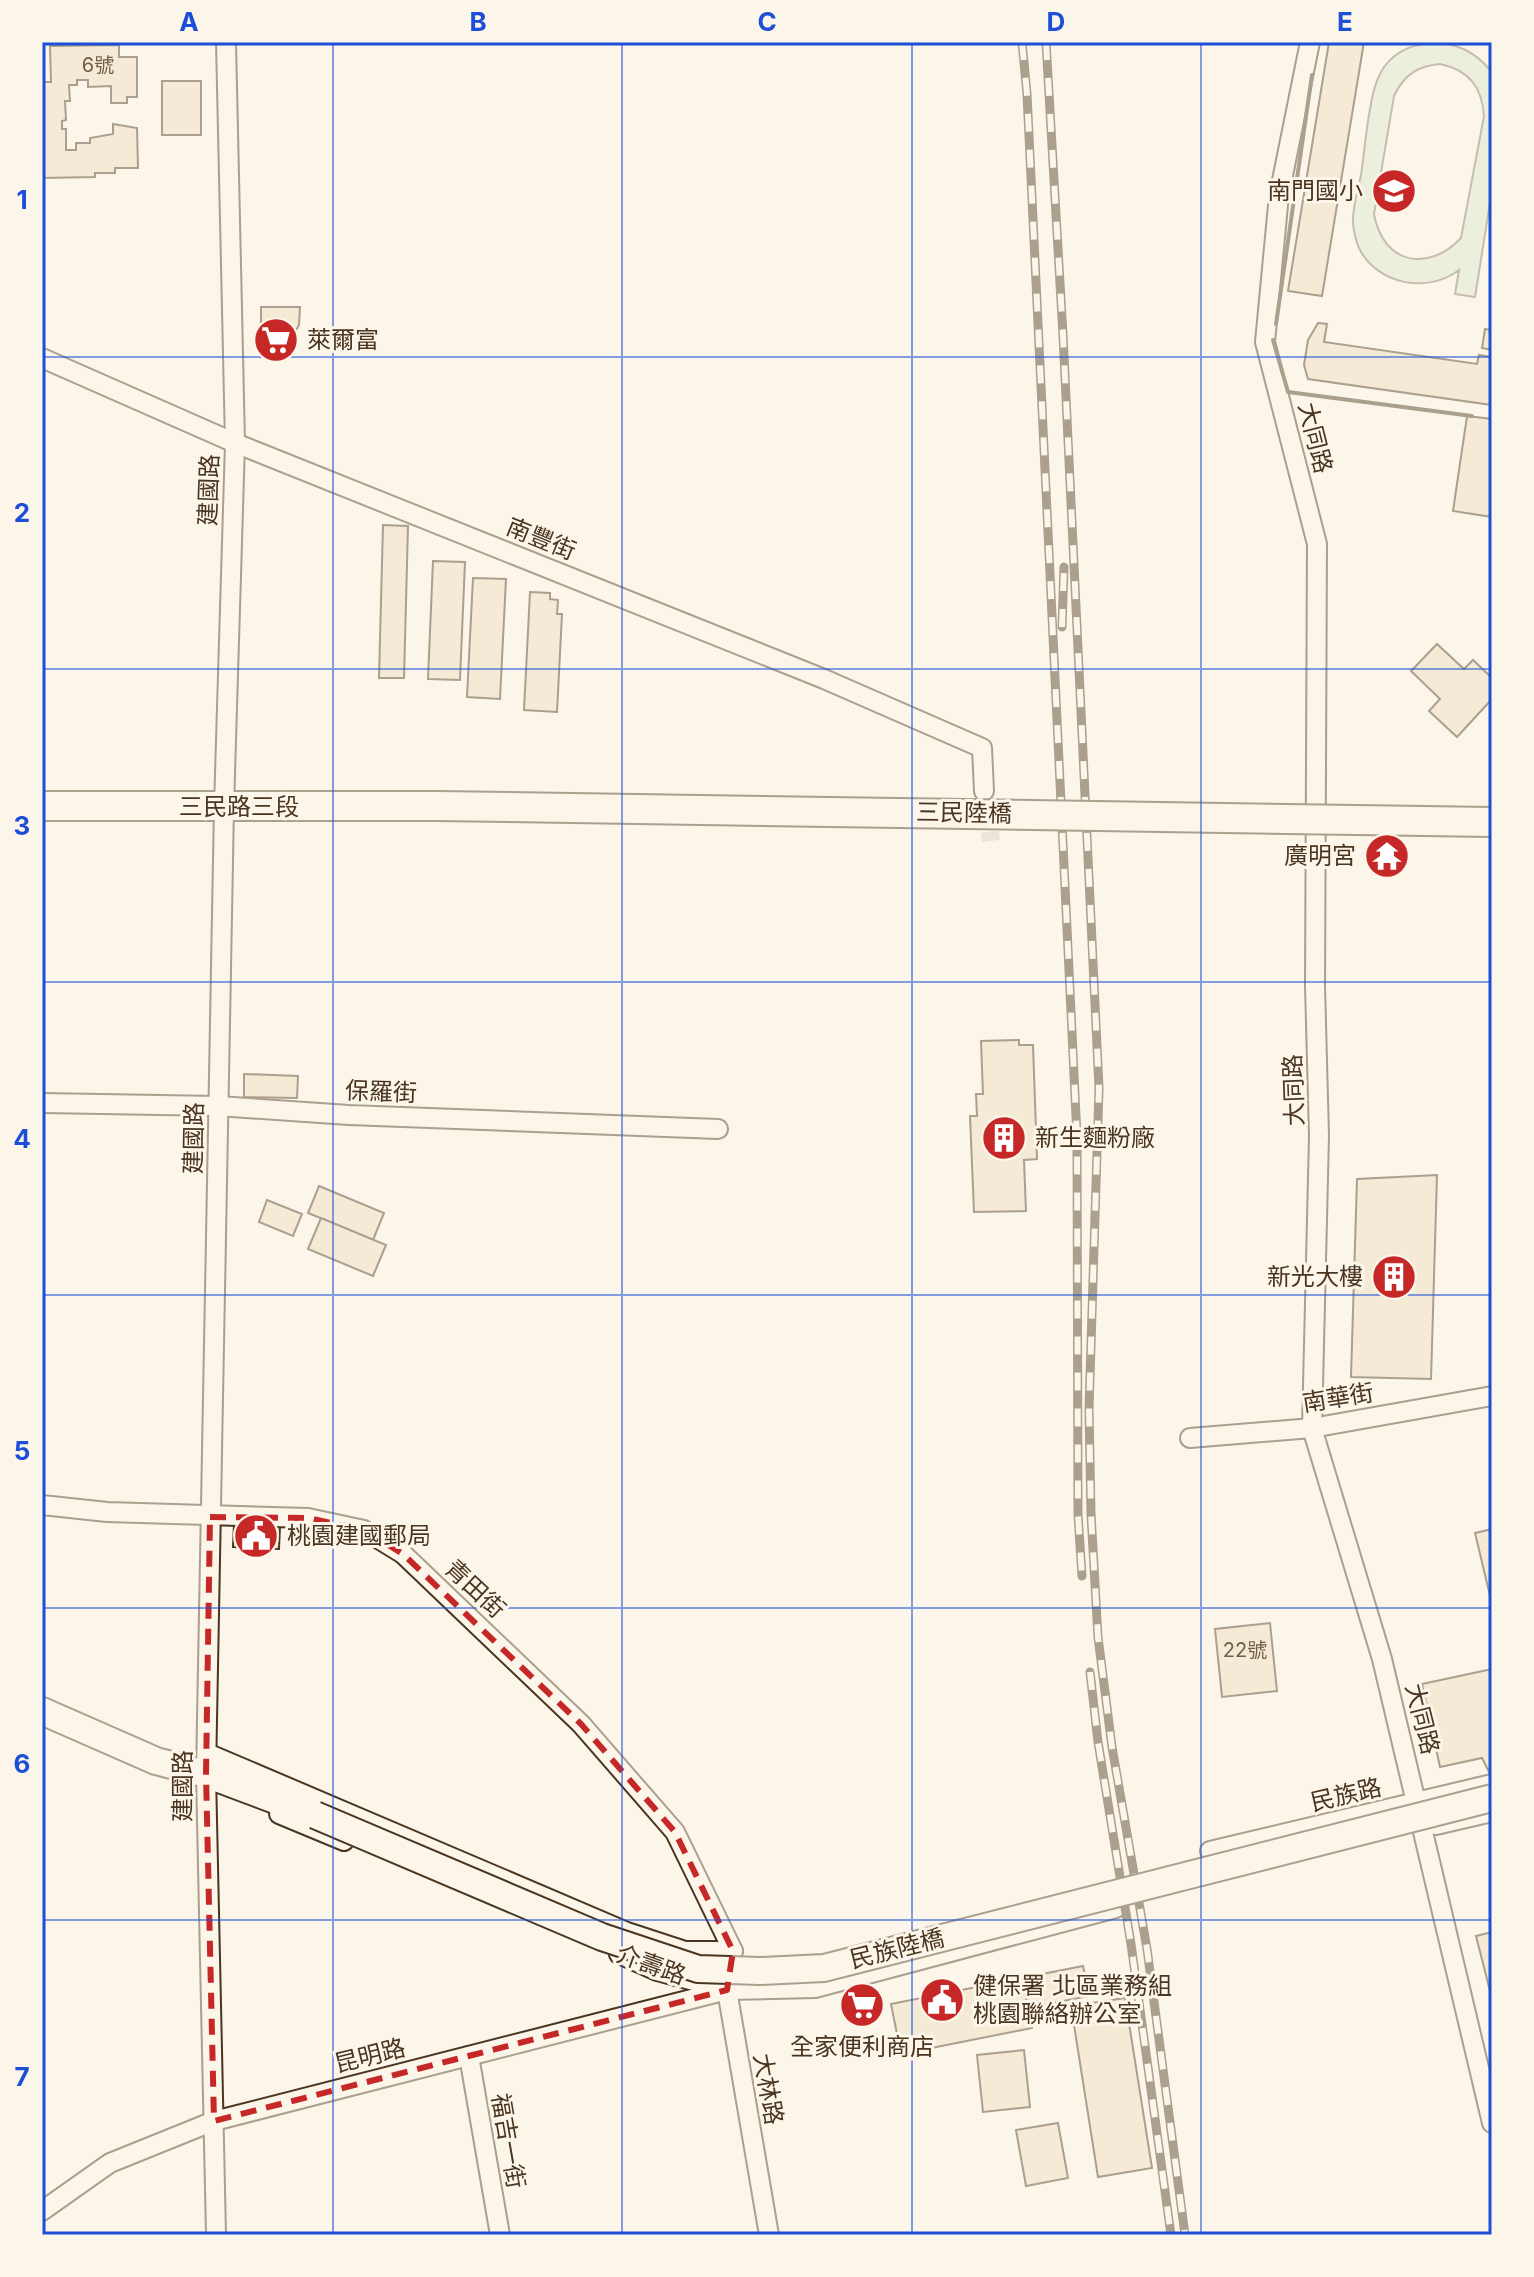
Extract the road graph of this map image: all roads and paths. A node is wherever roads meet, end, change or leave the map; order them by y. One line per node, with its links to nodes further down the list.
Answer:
1 (226, 42): 4 (street, 建國路)
2 (1310, 42): 14 (street, 大同路)
3 (42, 358): 4 (street, 南豐街)
4 (235, 443): 5 (street, 南豐街); 8 (street, 建國路)
5 (984, 791)
6 (42, 806): 8 (main road, 三民路三段)
7 (437, 806): 8 (main road, 三民路三段); 9 (main road, 三民陸橋, bridge)
8 (224, 807): 11 (street, 建國路)
9 (1492, 822)
10 (42, 1103): 11 (street, 保羅街)
11 (218, 1106): 12 (street, 保羅街); 17 (street, 建國路)
12 (718, 1129)
13 (1492, 1396): 14 (street, 南華街)
14 (1312, 1428): 15 (street, 南華街); 22 (street, 大同路)
15 (1190, 1438)
16 (42, 1505): 17 (street, 青田街)
17 (210, 1517): 19 (street, 建國路); 29 (street, 青田街)
18 (42, 1711): 19 (street, 介壽路)
19 (207, 1770): 24 (street, 介壽路); 29 (street, 介壽路); 30 (street, 介壽路); 32 (street, 建國路)
20 (1492, 1784): 22 (street, 民族路)
21 (1492, 1798): 24 (street, 民族陸橋, bridge)
22 (1418, 1803): 25 (street, 大同路); 26 (street, 民族路)
23 (1492, 1812): 25 (street, 民族路)
24 (315, 1815)
25 (1424, 1828): 27 (street, 民族路); 33 (street, 大同路)
26 (1210, 1851)
27 (1223, 1877)
28 (1116, 1908): 30 (street, 介壽路)
29 (733, 1951): 30 (street, 大林路)
30 (727, 1990): 31 (street, 昆明路); 37 (street, 大林路)
31 (469, 2056): 32 (street, 昆明路); 36 (street, 福吉一街)
32 (214, 2121): 34 (street, 昆明路); 35 (street, 建國路)
33 (1492, 2123)
34 (42, 2211)
35 (216, 2235)
36 (500, 2235)
37 (769, 2235)

